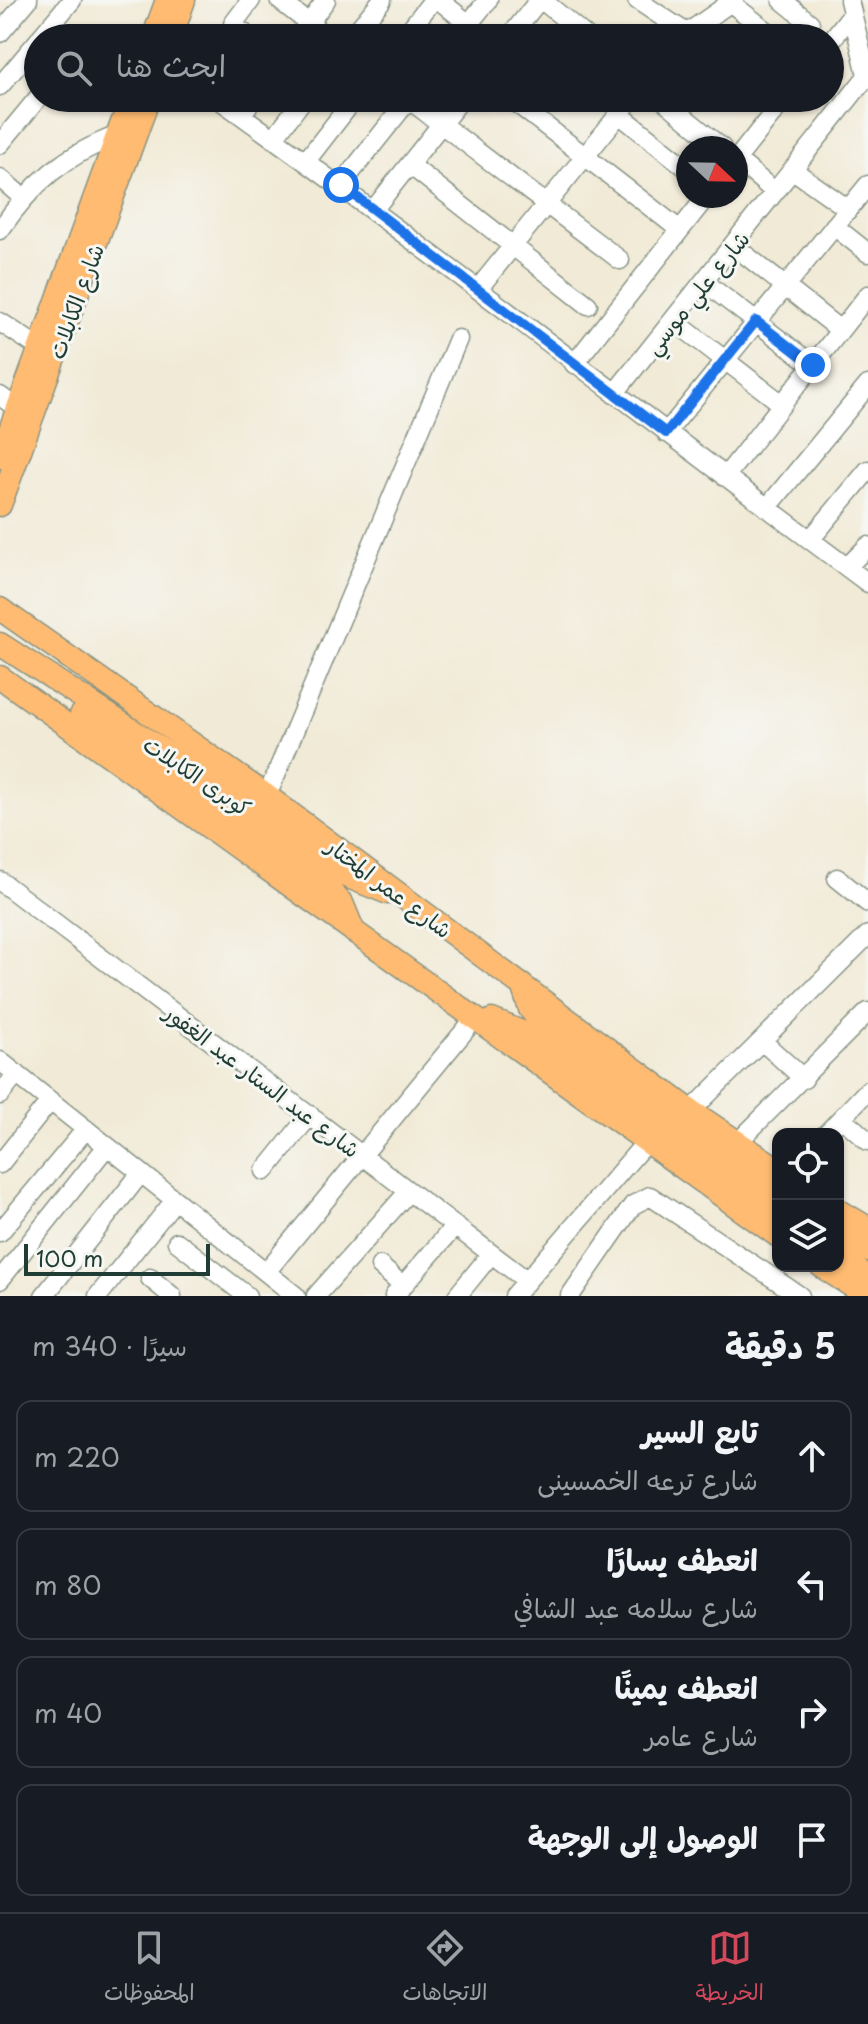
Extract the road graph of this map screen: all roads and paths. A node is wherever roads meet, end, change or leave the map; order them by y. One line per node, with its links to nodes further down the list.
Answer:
1 (28, 0): 32 (street)
2 (72, 0): 17 (street)
3 (167, 0): 18 (main road)
4 (184, 0): 19 (main road)
5 (251, 0): 20 (street)
6 (279, 0): 21 (street)
7 (326, 0): 22 (street)
8 (382, 0): 23 (street)
9 (436, 0): 24 (street); 25 (street)
10 (488, 0): 26 (street)
11 (540, 0): 27 (street); 28 (street)
12 (637, 0): 29 (street)
13 (782, 0): 16 (street)
14 (731, 1): 30 (street); 31 (street)
15 (851, 7): 33 (street)
16 (810, 23)
17 (52, 24)
18 (158, 24)
19 (176, 24)
20 (242, 24)
21 (298, 24)
22 (308, 24)
23 (362, 24)
24 (415, 24)
25 (457, 24)
26 (469, 24)
27 (525, 24)
28 (570, 24)
29 (668, 24)
30 (699, 24)
31 (759, 24)
32 (0, 33)
33 (863, 34): 35 (street)
34 (24, 57): 36 (street)
35 (868, 78): 37 (street, شارع علي موسي)
36 (0, 86)
37 (844, 107)
38 (26, 112): 59 (street)
39 (126, 112): 56 (main road, شارع الكابلات)
40 (144, 112): 105 (main road, شارع الكابلات)
41 (237, 112): 54 (street)
42 (243, 112): 54 (street)
43 (294, 112): 58 (street)
44 (344, 112): 63 (street)
45 (398, 112): 68 (street)
46 (427, 112): 55 (street)
47 (451, 112): 55 (street)
48 (528, 112): 61 (street)
49 (621, 112): 61 (street)
50 (630, 112): 62 (street)
51 (678, 112): 57 (street)
52 (774, 112): 60 (street)
53 (840, 112): 66 (street, شارع علي موسي)
54 (241, 115): 58 (street)
55 (442, 124): 64 (street); 72 (street)
56 (118, 135): 71 (street); 93 (main road, شارع الكابلات)
57 (707, 136)
58 (274, 138): 63 (street)
59 (0, 144)
60 (748, 145)
61 (585, 157): 72 (street); 78 (street)
62 (676, 157)
63 (306, 161): 68 (street)
64 (410, 165): 74 (street); 80 (street)
65 (748, 170): 70 (street)
66 (793, 170): 70 (street, شارع علي موسي); 75 (street)
67 (0, 178): 71 (street)
68 (341, 185): 74 (street)
69 (868, 185): 75 (street)
70 (775, 192): 79 (street, شارع علي موسي)
71 (22, 197): 77 (street)
72 (546, 204): 80 (street); 82 (street)
73 (697, 208): 78 (street)
74 (374, 209): 85 (street)
75 (848, 209): 76 (street)
76 (834, 226): 81 (street); 84 (street)
77 (0, 230)
78 (680, 230): 95 (street)
79 (733, 245): 83 (street, شارع علي موسي); 84 (street)
80 (513, 246): 85 (street); 87 (street)
81 (868, 253)
82 (620, 260)
83 (704, 282): 88 (street, شارع علي موسي); 89 (street)
84 (785, 287): 89 (street); 91 (street)
85 (478, 289): 95 (street)
86 (868, 295): 91 (street)
87 (588, 305)
88 (673, 320): 94 (street); 98 (street, شارع علي موسي)
89 (756, 321): 94 (street); 96 (street)
90 (0, 322): 93 (street)
91 (840, 330): 96 (street)
92 (458, 339): 115 (street)
93 (41, 349): 99 (main road, شارع الكابلات)
94 (725, 360): 100 (street); 101 (street)
95 (574, 364): 98 (street)
96 (813, 365): 100 (street)
97 (868, 385): 106 (street)
98 (614, 394): 101 (street)
99 (9, 402): 102 (main road, شارع الكابلات)
100 (782, 404): 104 (street)
101 (666, 433): 104 (street)
102 (0, 457)
103 (868, 470): 107 (street)
104 (725, 477): 106 (street)
105 (0, 505)
106 (767, 508): 107 (street)
107 (810, 540): 109 (street)
108 (868, 546): 109 (street)
109 (847, 567): 110 (street)
110 (868, 583)
111 (1, 611): 115 (main road, شارع عمر المختار)
112 (0, 644): 118 (main road, كوبرى الكابلات)
113 (0, 661): 120 (main road, كوبرى الكابلات)
114 (4, 687): 120 (main road)
115 (267, 796): 118 (main road, شارع عمر المختار)
116 (837, 878): 119 (street)
117 (0, 881): 133 (street, شارع عبد الستار عبد الغفور)
118 (401, 895): 122 (main road, شارع عمر المختار)
119 (868, 903)
120 (355, 933): 124 (main road)
121 (868, 935): 125 (street)
122 (522, 985): 132 (main road, شارع عمر المختار); 146 (main road)
123 (868, 1012): 128 (street)
124 (476, 1017): 138 (main road); 141 (street); 149 (main road)
125 (763, 1042): 128 (street); 132 (street)
126 (0, 1061): 127 (street)
127 (17, 1074): 130 (street); 131 (street)
128 (804, 1079): 139 (street)
129 (868, 1090): 134 (street)
130 (0, 1095)
131 (50, 1101): 136 (street); 142 (street)
132 (691, 1111): 139 (main road, شارع عمر المختار)
133 (310, 1115): 141 (street, شارع عبد الستار عبد الغفور); 144 (street)
134 (842, 1118): 135 (street); 137 (street)
135 (832, 1128)
136 (86, 1129): 140 (street); 153 (street)
137 (868, 1141)
138 (646, 1142): 154 (main road); 164 (street)
139 (738, 1142): 143 (main road, شارع عمر المختار)
140 (107, 1146): 145 (street); 163 (street)
141 (363, 1156): 147 (street, شارع عبد الستار عبد الغفور); 165 (street)
142 (0, 1164)
143 (772, 1165)
144 (265, 1171)
145 (141, 1173): 148 (street); 167 (street)
146 (772, 1186)
147 (409, 1191): 151 (street, شارع عبد الستار عبد الغفور); 171 (street)
148 (175, 1200): 165 (street); 168 (street)
149 (772, 1211)
150 (844, 1214): 152 (main road)
151 (455, 1226): 158 (street, شارع عبد الستار عبد الغفور); 166 (street)
152 (868, 1228)
153 (0, 1232)
154 (772, 1232)
155 (844, 1237): 157 (main road)
156 (177, 1242): 169 (street)
157 (868, 1251)
158 (491, 1254): 164 (street, شارع عبد الستار عبد الغفور); 172 (street)
159 (844, 1262): 162 (main road)
160 (380, 1266): 166 (street)
161 (830, 1272): 176 (main road)
162 (864, 1275)
163 (0, 1280)
164 (526, 1280): 173 (street)
165 (271, 1283): 170 (street)
166 (399, 1291)
167 (44, 1296)
168 (98, 1296)
169 (247, 1296)
170 (296, 1296)
171 (316, 1296)
172 (457, 1296)
173 (514, 1296)
174 (570, 1296): 175 (street)
175 (800, 1296)
176 (867, 1296)

